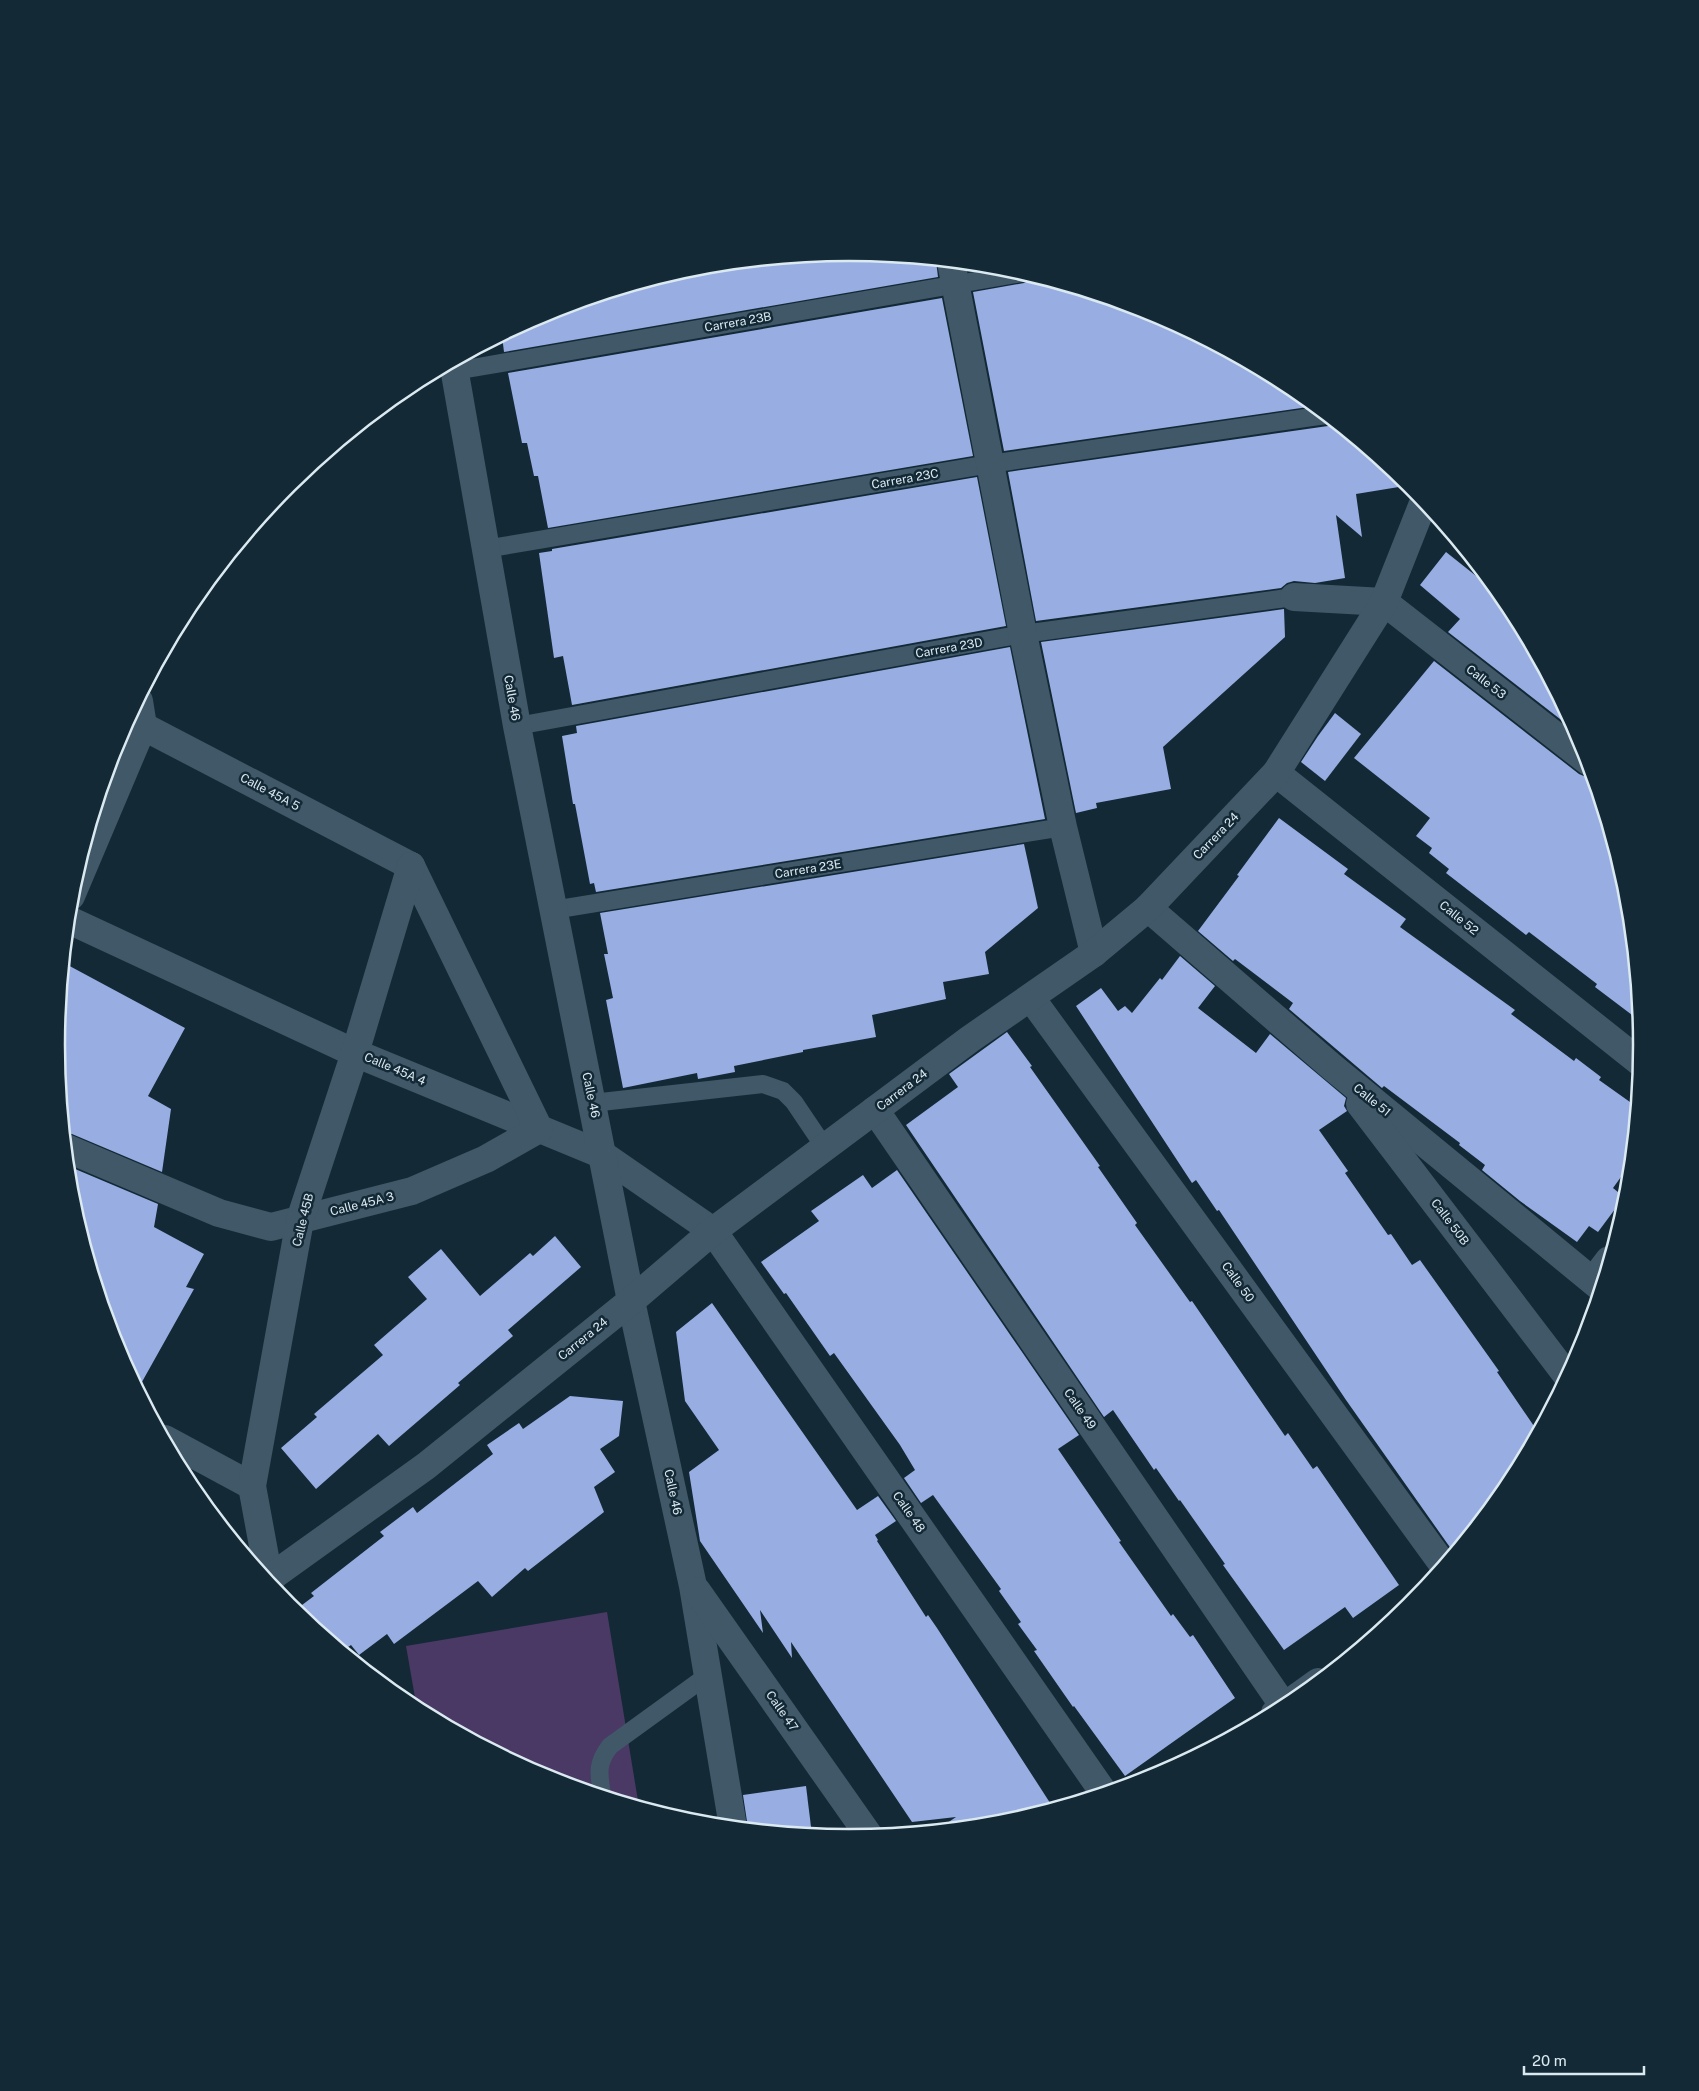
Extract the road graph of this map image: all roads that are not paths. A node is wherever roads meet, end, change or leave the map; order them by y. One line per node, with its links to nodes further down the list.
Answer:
1 (953, 273): 2 (lane, Carrera 23B); 4 (lane, Carrera 23B); 6 (street)
2 (984, 273)
3 (454, 367): 8 (street, Calle 46)
4 (456, 367)
5 (1318, 416): 6 (lane, Carrera 23C)
6 (990, 464): 8 (lane, Carrera 23C); 11 (street)
7 (1421, 509): 10 (street, Carrera 24)
8 (485, 549): 13 (street, Calle 46)
9 (1294, 597): 10 (street, Carrera 23D); 11 (lane, Carrera 23D)
10 (1384, 602): 15 (street, Calle 53); 16 (street, Carrera 24)
11 (1023, 634): 13 (lane, Carrera 23D); 18 (street)
12 (138, 716): 19 (street, Calle 45A 5)
13 (517, 726): 21 (street, Calle 46)
14 (130, 733): 17 (street)
15 (1577, 754)
16 (1276, 772): 20 (street, Carrera 24); 26 (street, Calle 52)
17 (99, 820)
18 (1063, 827): 21 (lane, Carrera 23E); 23 (street)
19 (411, 866): 25 (street, Calle 45B); 30 (street)
20 (1148, 908): 23 (street, Carrera 24); 27 (street, Calle 51)
21 (552, 910): 28 (street, Calle 46)
22 (75, 923): 25 (street, Calle 45A 4)
23 (1094, 953): 24 (street, Carrera 24)
24 (1031, 998): 29 (street, Carrera 24); 41 (street, Calle 50)
25 (355, 1053): 30 (street, Calle 45A 4); 34 (street, Calle 45B)
26 (1634, 1057)
27 (1332, 1067): 36 (street, Calle 51); 38 (street, Calle 50B)
28 (592, 1103): 31 (lane); 33 (street, Calle 46)
29 (874, 1110): 31 (street, Carrera 24); 46 (street, Calle 49)
30 (539, 1129): 33 (street, Calle 45A 4); 34 (street, Calle 45A 3)
31 (824, 1148): 35 (street, Carrera 24)
32 (72, 1151): 34 (street, Calle 45A 3)
33 (603, 1155): 35 (street, Calle 45A 4); 37 (street, Calle 46)
34 (300, 1220): 40 (street, Calle 45B)
35 (713, 1231): 37 (street, Carrera 24); 47 (street, Calle 48)
36 (1597, 1284)
37 (631, 1300): 43 (street, Carrera 24); 44 (street, Calle 46)
38 (1563, 1370)
39 (174, 1444): 40 (street)
40 (252, 1486): 42 (street, Calle 45B)
41 (1440, 1561)
42 (267, 1571)
43 (274, 1578)
44 (694, 1586): 45 (street, Calle 46); 50 (street, Calle 47)
45 (708, 1675): 48 (lane); 49 (street, Calle 46)
46 (1278, 1703)
47 (1101, 1788)
48 (601, 1789)
49 (732, 1821)
50 (865, 1829)

